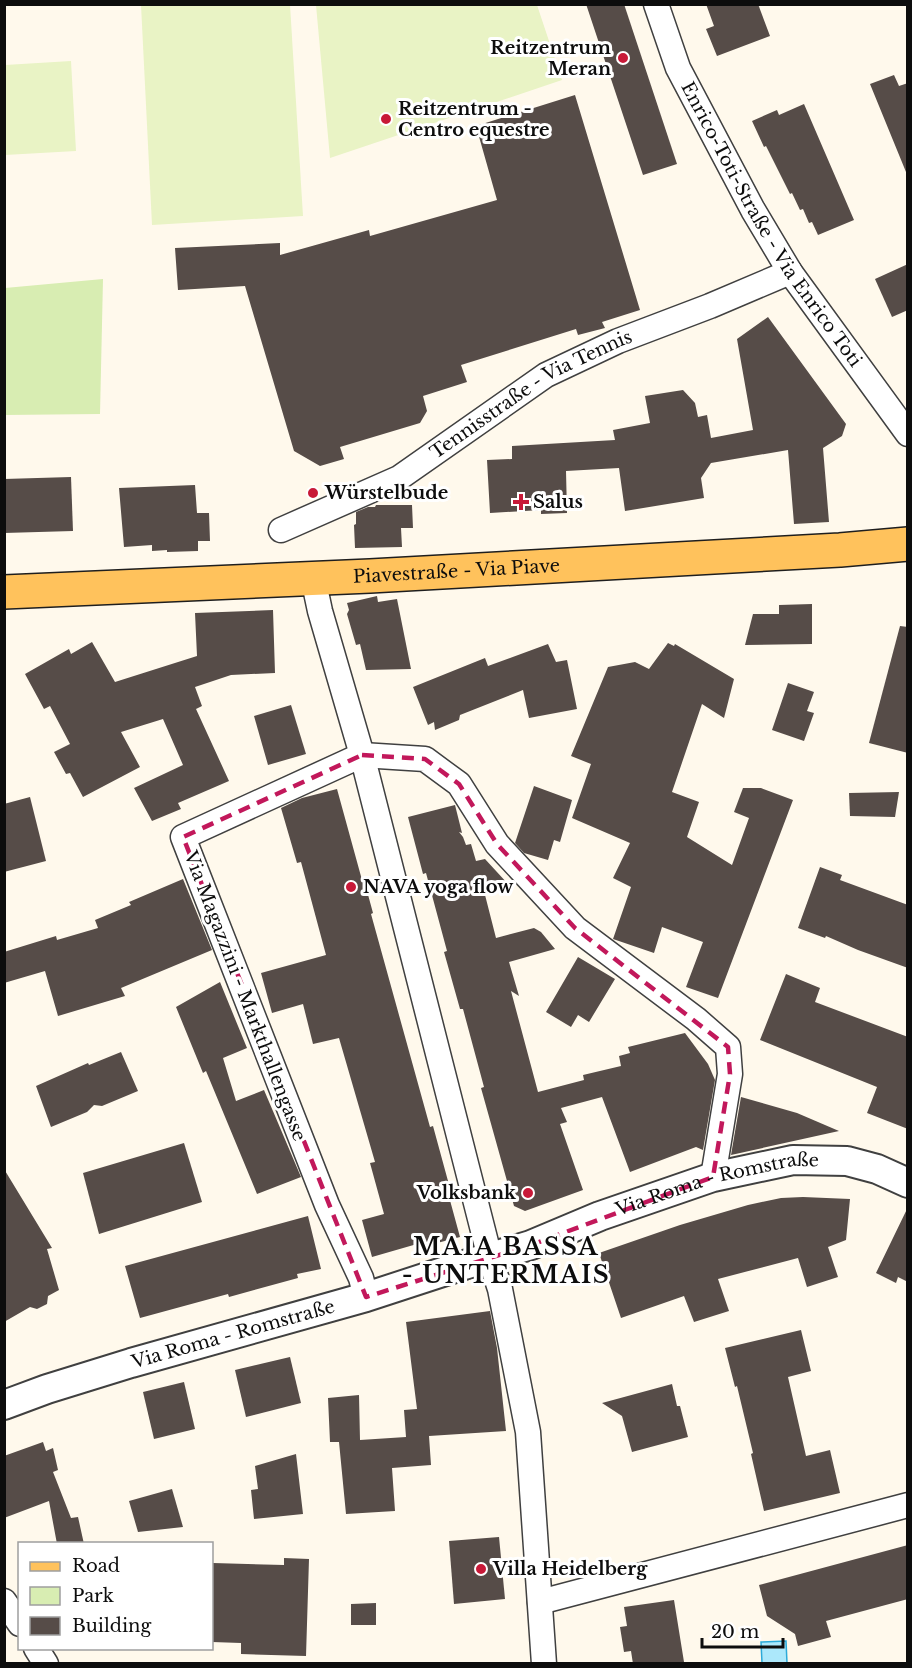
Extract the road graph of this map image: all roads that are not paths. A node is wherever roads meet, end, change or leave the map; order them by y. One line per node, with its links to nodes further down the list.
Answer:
1 (656, 4): 2 (street, Enrico-Toti-Straße - Via Enrico Toti)
2 (790, 272): 3 (street, Enrico-Toti-Straße - Via Enrico Toti); 4 (street, Tennisstraße - Via Tennis)
3 (908, 434)
4 (281, 530)
5 (908, 544): 6 (main road, Piavestraße - Via Piave)
6 (313, 578): 7 (main road, Piavestraße - Via Piave); 8 (street)
7 (4, 592)
8 (362, 755): 9 (street); 11 (street); 12 (street, Via Magazzini - Markthallengasse)
9 (713, 1177): 10 (street, Via Roma - Romstraße); 11 (street, Via Roma - Romstraße)
10 (908, 1182)
11 (477, 1261): 12 (street, Via Roma - Romstraße); 16 (street)
12 (366, 1297): 13 (street, Via Roma - Romstraße)
13 (4, 1405)
14 (908, 1505): 16 (street)
15 (4, 1601): 17 (street)
16 (540, 1602): 20 (street)
17 (18, 1621)
18 (37, 1650): 19 (street)
19 (46, 1664)
20 (544, 1664)

